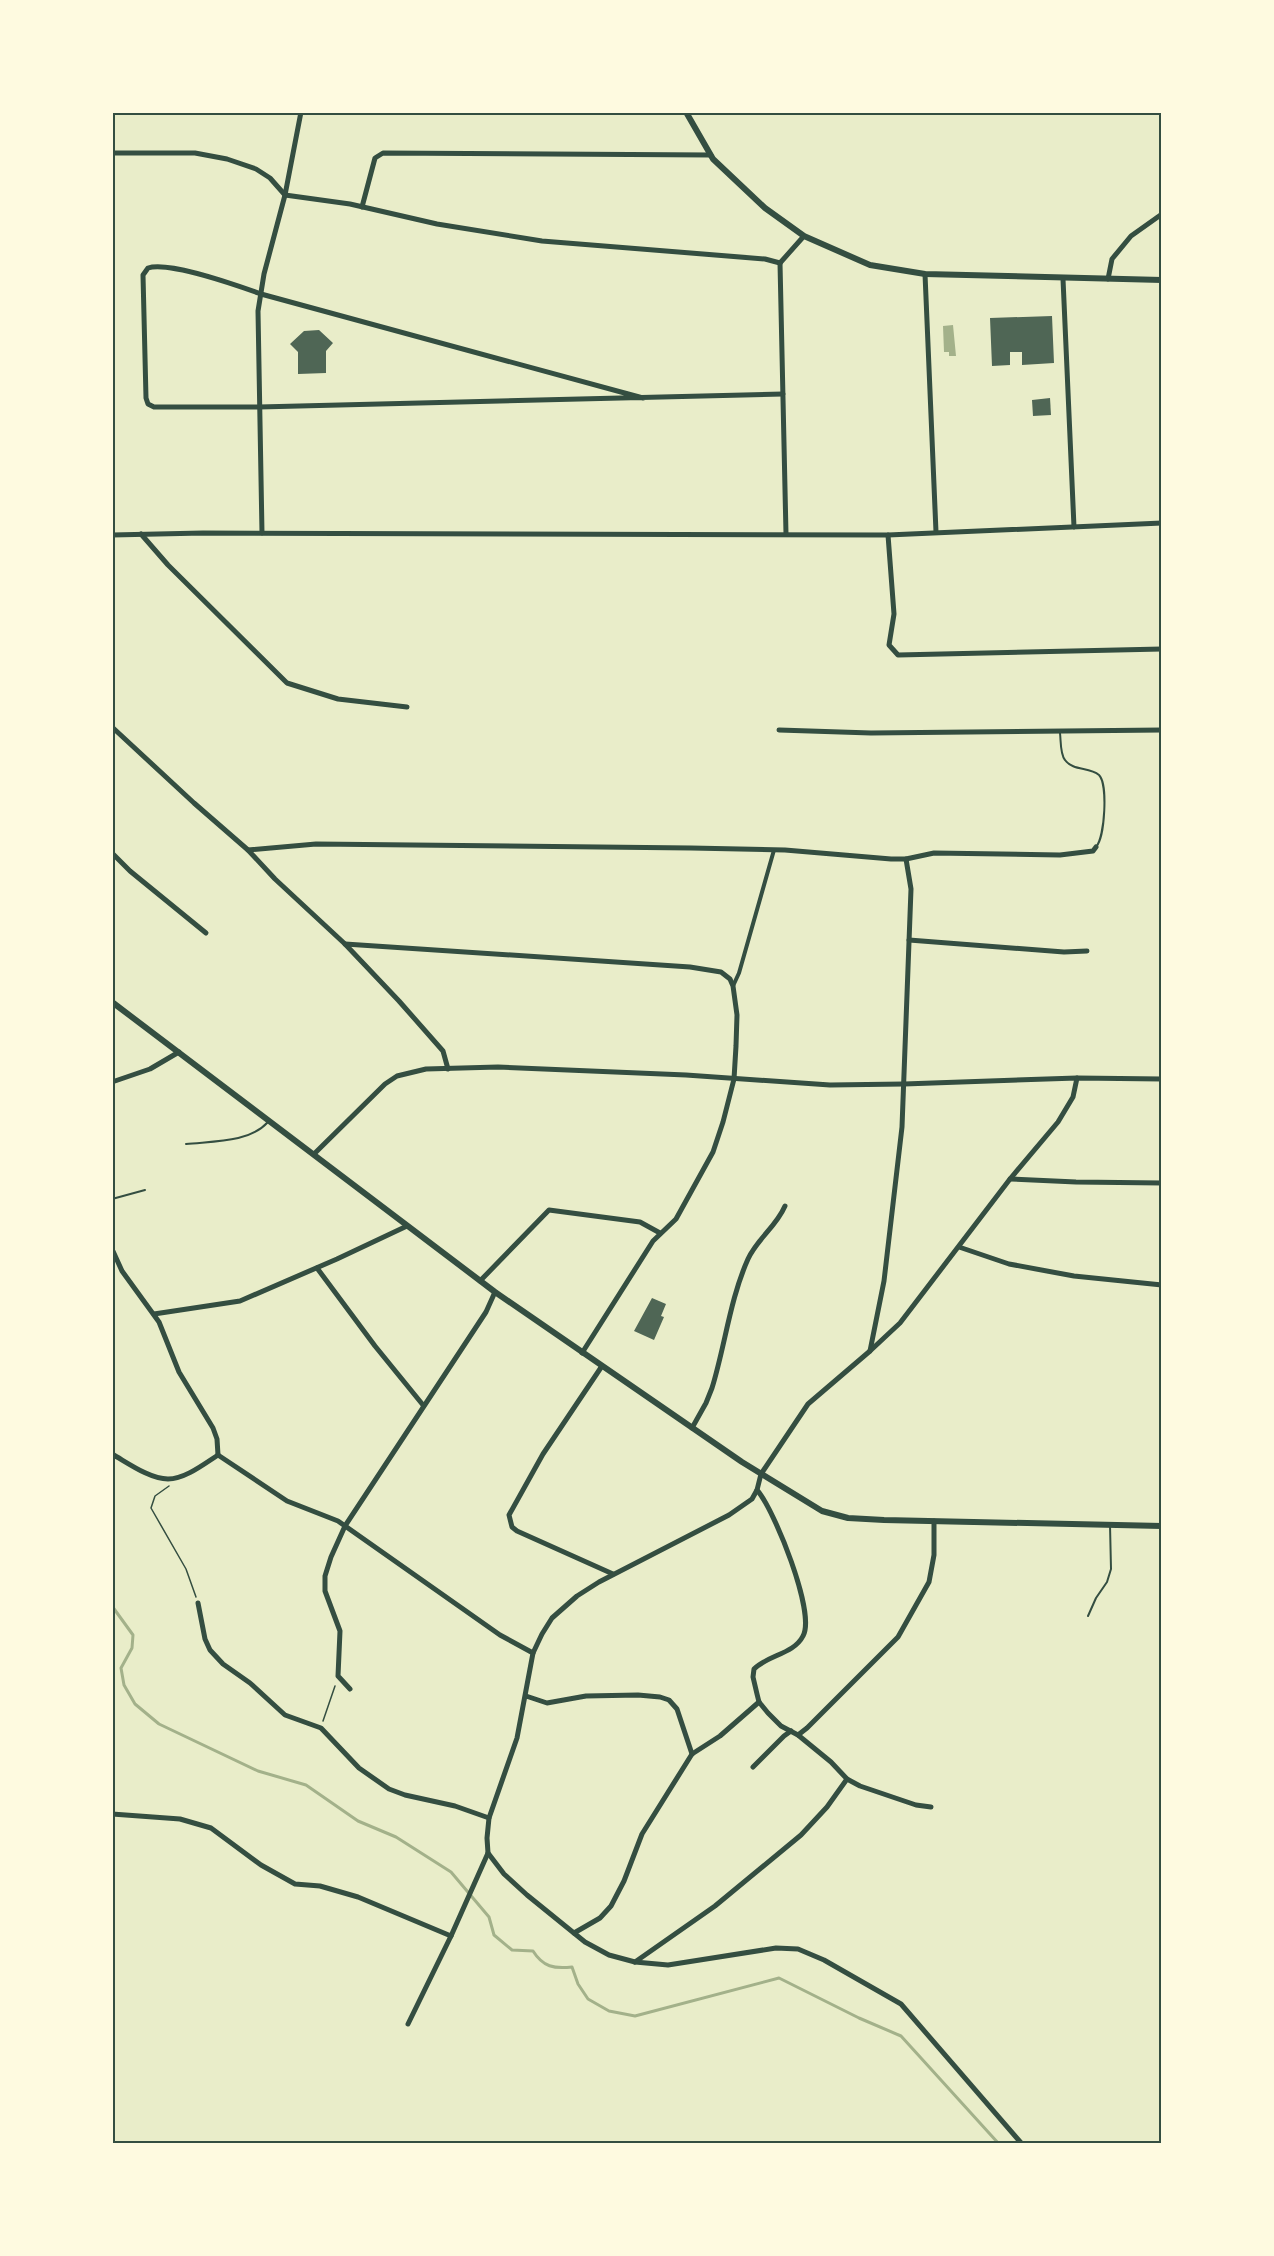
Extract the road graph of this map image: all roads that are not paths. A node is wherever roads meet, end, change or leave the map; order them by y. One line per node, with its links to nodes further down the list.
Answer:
1 (301, 112): 5 (street)
2 (686, 112): 4 (street)
3 (112, 153): 5 (street)
4 (711, 155): 6 (street); 8 (street)
5 (285, 195): 6 (street); 14 (street)
6 (362, 207): 9 (street)
7 (1161, 214): 12 (street)
8 (804, 236): 9 (street); 10 (street)
9 (780, 263): 15 (street)
10 (925, 274): 11 (street); 20 (street)
11 (1063, 279): 12 (street); 19 (street)
12 (1108, 279): 13 (street)
13 (1161, 280)
14 (261, 294): 16 (street); 17 (street); 17 (street)
15 (783, 394): 16 (street); 23 (street)
16 (643, 398): 17 (street)
17 (259, 407): 21 (street)
18 (1161, 524): 19 (street)
19 (1074, 527): 20 (street)
20 (936, 532): 25 (street)
21 (262, 533): 22 (street); 23 (street)
22 (141, 534): 24 (street); 27 (street)
23 (786, 534): 25 (street)
24 (112, 535)
25 (888, 535): 26 (street)
26 (1161, 649)
27 (407, 707)
28 (112, 727): 33 (street)
29 (778, 730): 31 (street)
30 (1161, 730): 31 (street)
31 (1060, 732): 32 (lane)
32 (1096, 847): 36 (street)
33 (248, 850): 34 (street); 39 (street)
34 (774, 850): 36 (street); 41 (street)
35 (112, 853): 37 (street)
36 (906, 859): 38 (street)
37 (206, 933)
38 (909, 940): 40 (street); 49 (street)
39 (345, 944): 41 (street); 44 (street)
40 (1087, 951)
41 (733, 986): 46 (street)
42 (112, 1002): 43 (street)
43 (179, 1052): 48 (street); 50 (street)
44 (448, 1069): 46 (street); 52 (street)
45 (1077, 1078): 47 (street); 49 (street); 53 (street)
46 (734, 1079): 49 (street); 59 (street)
47 (1161, 1079)
48 (112, 1082)
49 (904, 1084): 67 (street)
50 (269, 1120): 51 (lane); 52 (street)
51 (186, 1144)
52 (314, 1154): 58 (street)
53 (1010, 1179): 54 (street); 60 (street)
54 (1161, 1183)
55 (145, 1190): 56 (lane)
56 (112, 1198)
57 (785, 1206): 71 (street)
58 (407, 1226): 62 (street); 63 (street)
59 (660, 1233): 63 (street); 68 (street)
60 (959, 1247): 64 (street); 67 (street)
61 (112, 1249): 66 (street)
62 (317, 1268): 66 (street); 70 (street)
63 (480, 1281): 65 (street)
64 (1161, 1285)
65 (495, 1292): 68 (street); 70 (street)
66 (154, 1314): 73 (street)
67 (870, 1351): 74 (street)
68 (582, 1353): 69 (street)
69 (602, 1366): 71 (street); 80 (street)
70 (423, 1406): 78 (street)
71 (692, 1428): 74 (street)
72 (112, 1454): 73 (street)
73 (218, 1455): 78 (street)
74 (760, 1474): 75 (street); 76 (street)
75 (757, 1490): 80 (street); 86 (street)
76 (934, 1521): 77 (street); 88 (street)
77 (1110, 1525): 79 (street); 82 (lane)
78 (345, 1526): 83 (street); 84 (street)
79 (1161, 1526)
80 (614, 1574): 83 (street)
81 (198, 1603): 94 (street)
82 (1088, 1616)
83 (533, 1653): 85 (street)
84 (350, 1689)
85 (526, 1696): 89 (street); 94 (street)
86 (759, 1702): 87 (street); 89 (street)
87 (791, 1731): 88 (street); 90 (street)
88 (798, 1735): 91 (street)
89 (692, 1754): 96 (street)
90 (753, 1767)
91 (847, 1779): 92 (street); 98 (street)
92 (931, 1807)
93 (112, 1814): 97 (street)
94 (489, 1818): 95 (street)
95 (488, 1853): 96 (street); 97 (street)
96 (574, 1933): 98 (street)
97 (451, 1936): 99 (street)
98 (635, 1962): 100 (street)
99 (408, 2024)
100 (1022, 2144)

